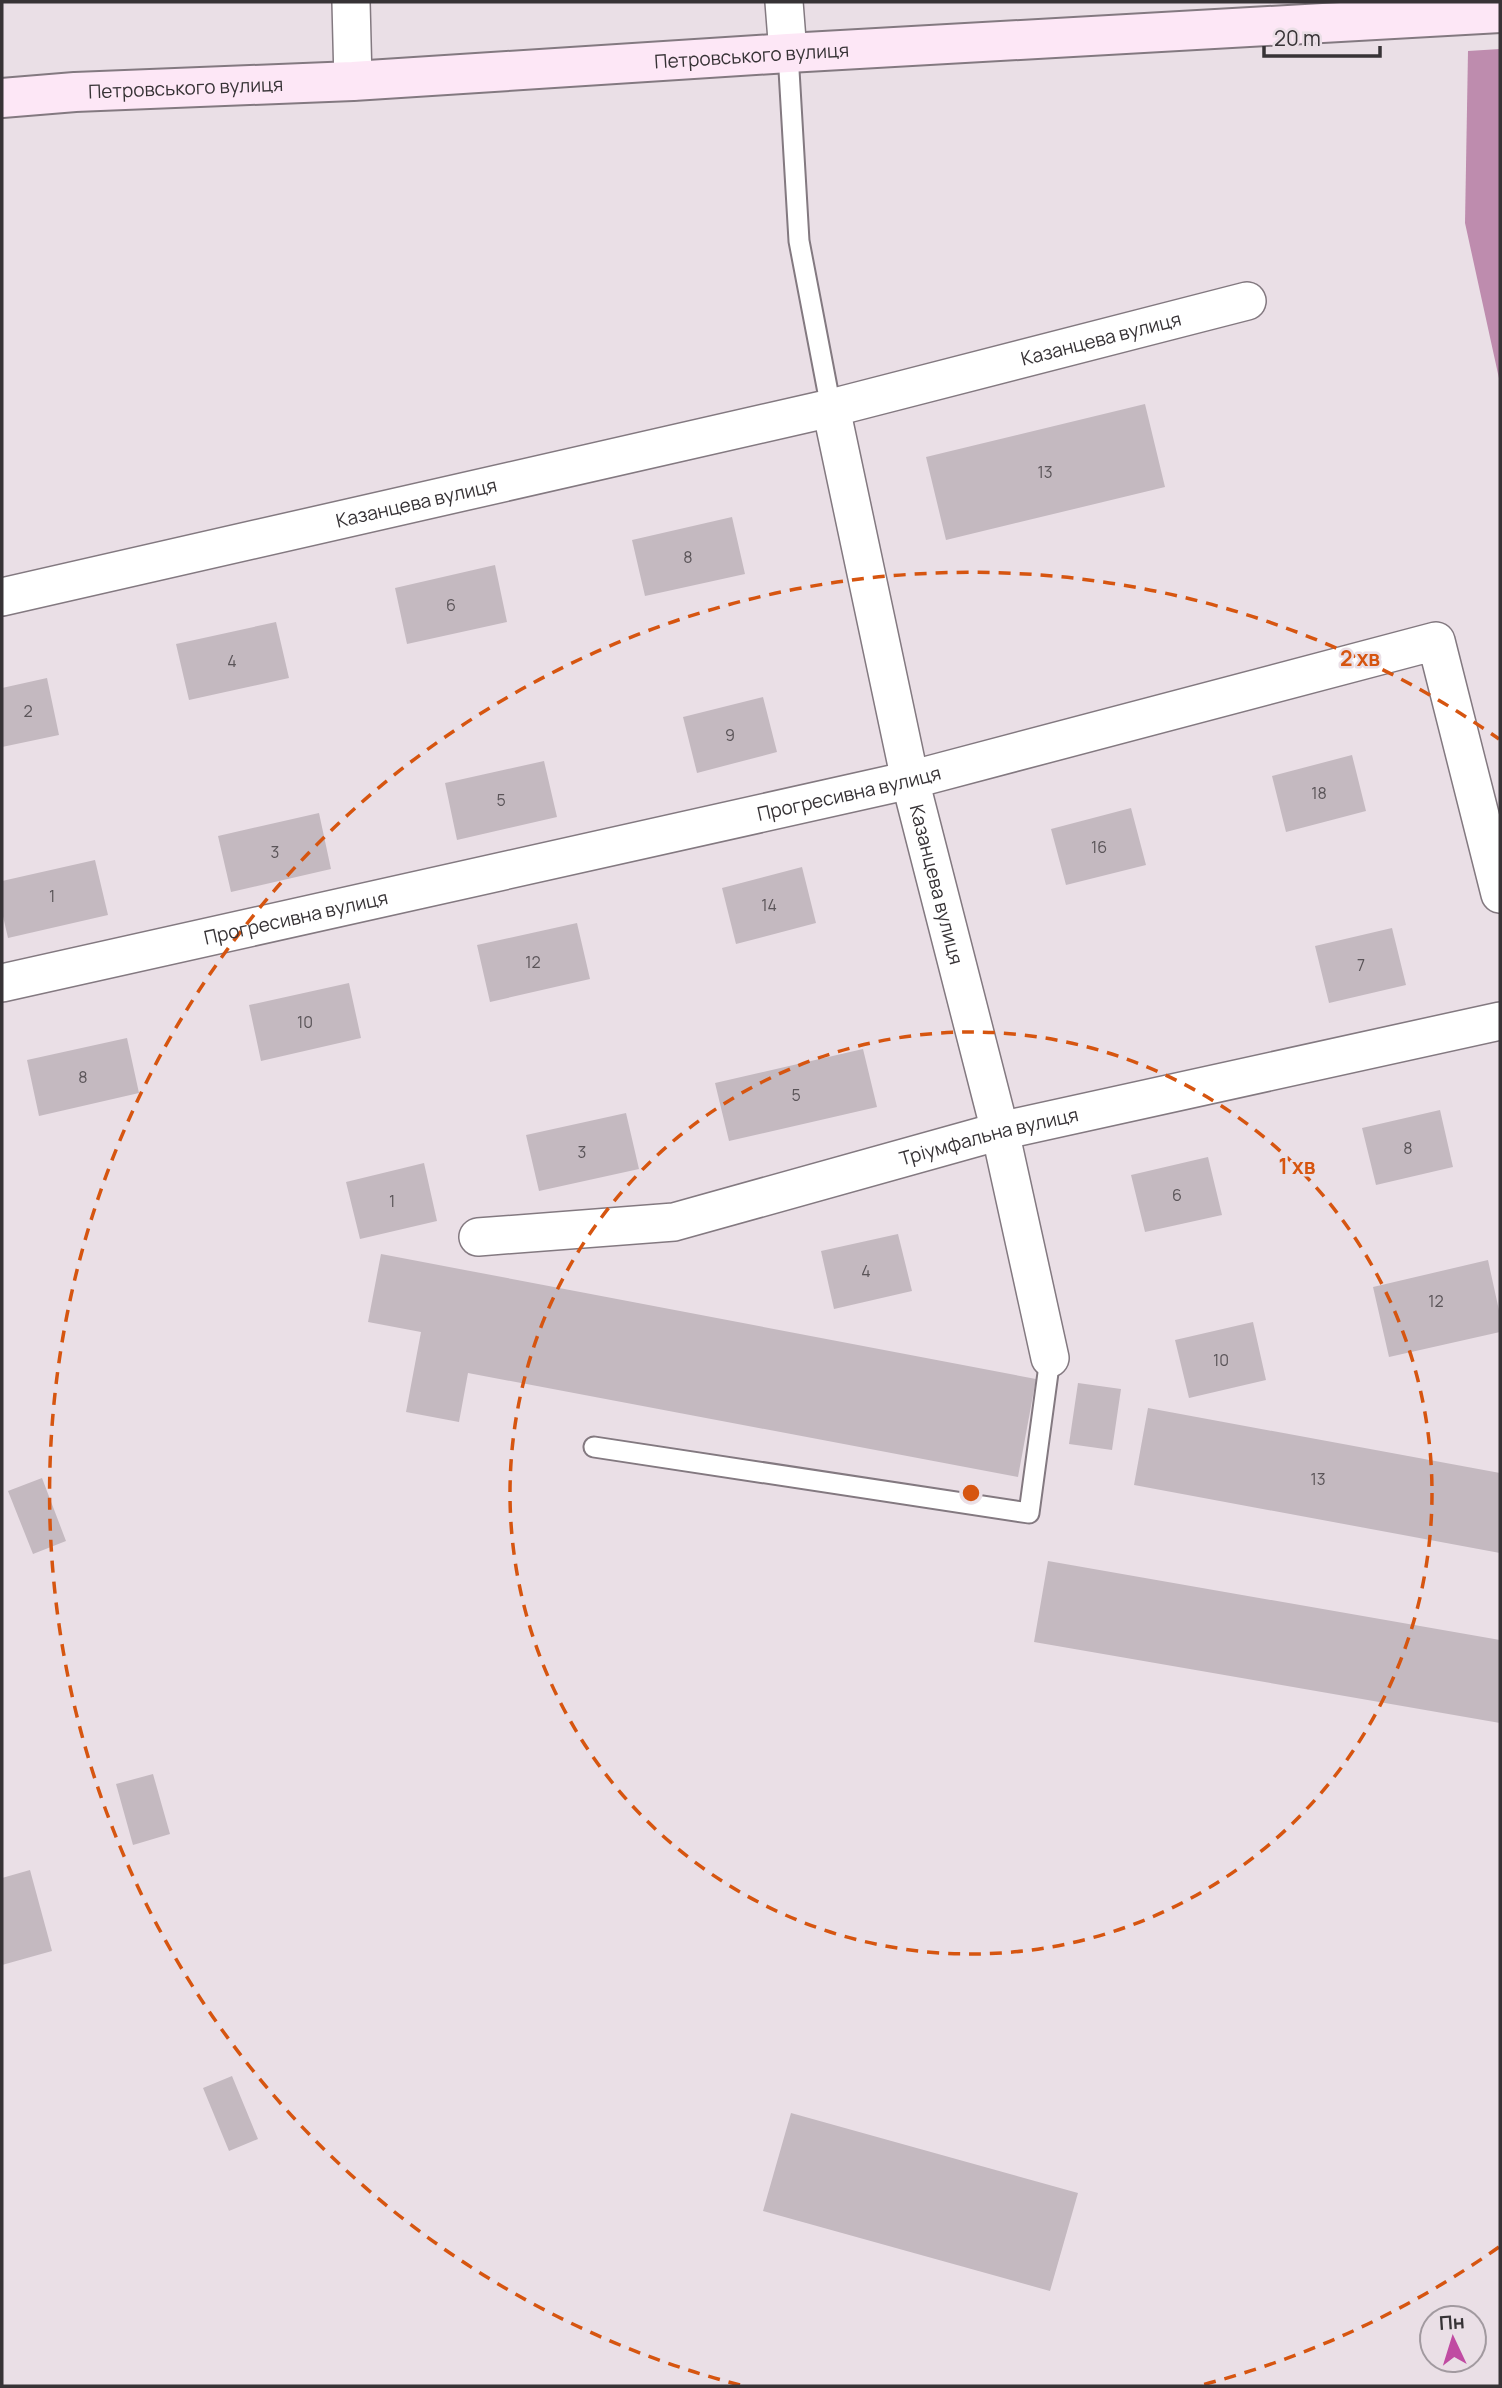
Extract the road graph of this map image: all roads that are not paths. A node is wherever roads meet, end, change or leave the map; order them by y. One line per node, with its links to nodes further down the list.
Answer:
1 (351, 2): 5 (street)
2 (785, 2): 4 (street)
3 (1500, 13): 4 (main road, Петровського вулиця)
4 (788, 53): 5 (main road, Петровського вулиця); 8 (lane)
5 (353, 81): 6 (main road, Петровського вулиця)
6 (2, 98)
7 (1247, 301): 8 (street, Казанцева вулиця)
8 (831, 408): 9 (street, Казанцева вулиця); 10 (street, Казанцева вулиця)
9 (2, 597)
10 (909, 780): 11 (street, Прогресивна вулиця); 12 (street, Прогресивна вулиця); 14 (street, Казанцева вулиця)
11 (1500, 894)
12 (2, 983)
13 (1500, 1021): 14 (street, Тріумфальна вулиця)
14 (1000, 1131): 15 (street, Тріумфальна вулиця); 16 (street, Казанцева вулиця)
15 (478, 1237)
16 (1050, 1358): 17 (lane)
17 (594, 1447)

